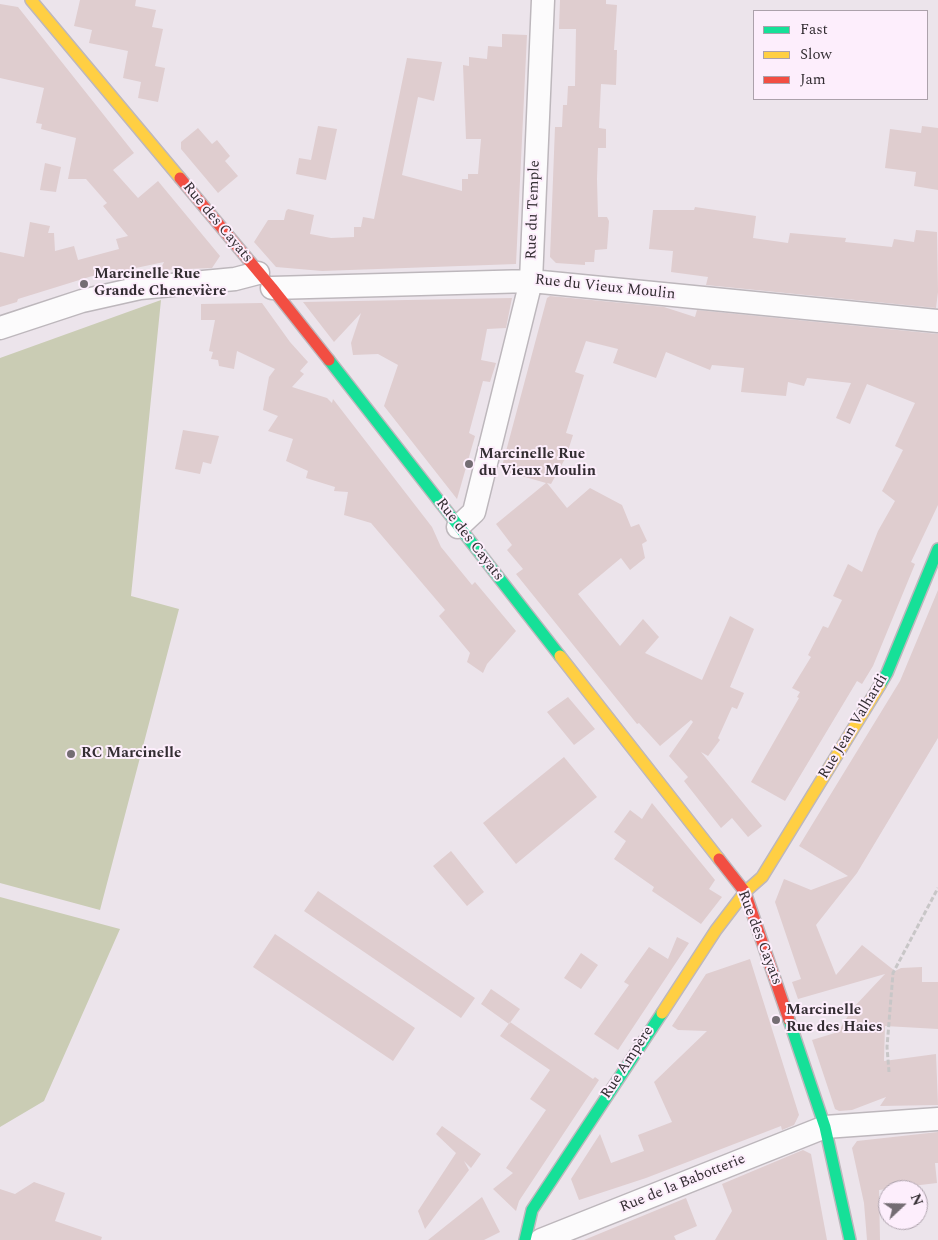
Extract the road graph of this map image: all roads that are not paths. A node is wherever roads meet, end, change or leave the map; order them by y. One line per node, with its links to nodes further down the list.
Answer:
1 (31, 0): 4 (street, Rue des Cayats)
2 (542, 0): 3 (street, Rue du Temple)
3 (531, 280): 4 (street, Rue du Vieux Moulin); 5 (street, Rue du Vieux Moulin); 7 (street, Rue du Temple)
4 (265, 281): 6 (street, Rue du Vieux Moulin); 7 (street, Rue des Cayats)
5 (938, 321)
6 (0, 328)
7 (458, 527): 9 (street, Rue des Cayats)
8 (938, 549): 9 (street, Rue Jean Valhardi)
9 (745, 892): 11 (street, Rue des Cayats); 12 (street, Rue Ampère)
10 (938, 1119): 11 (street, Rue de la Babotterie)
11 (825, 1127): 13 (street, Rue de la Babotterie); 14 (street, Rue des Cayats)
12 (525, 1240)
13 (541, 1240)
14 (850, 1240)

